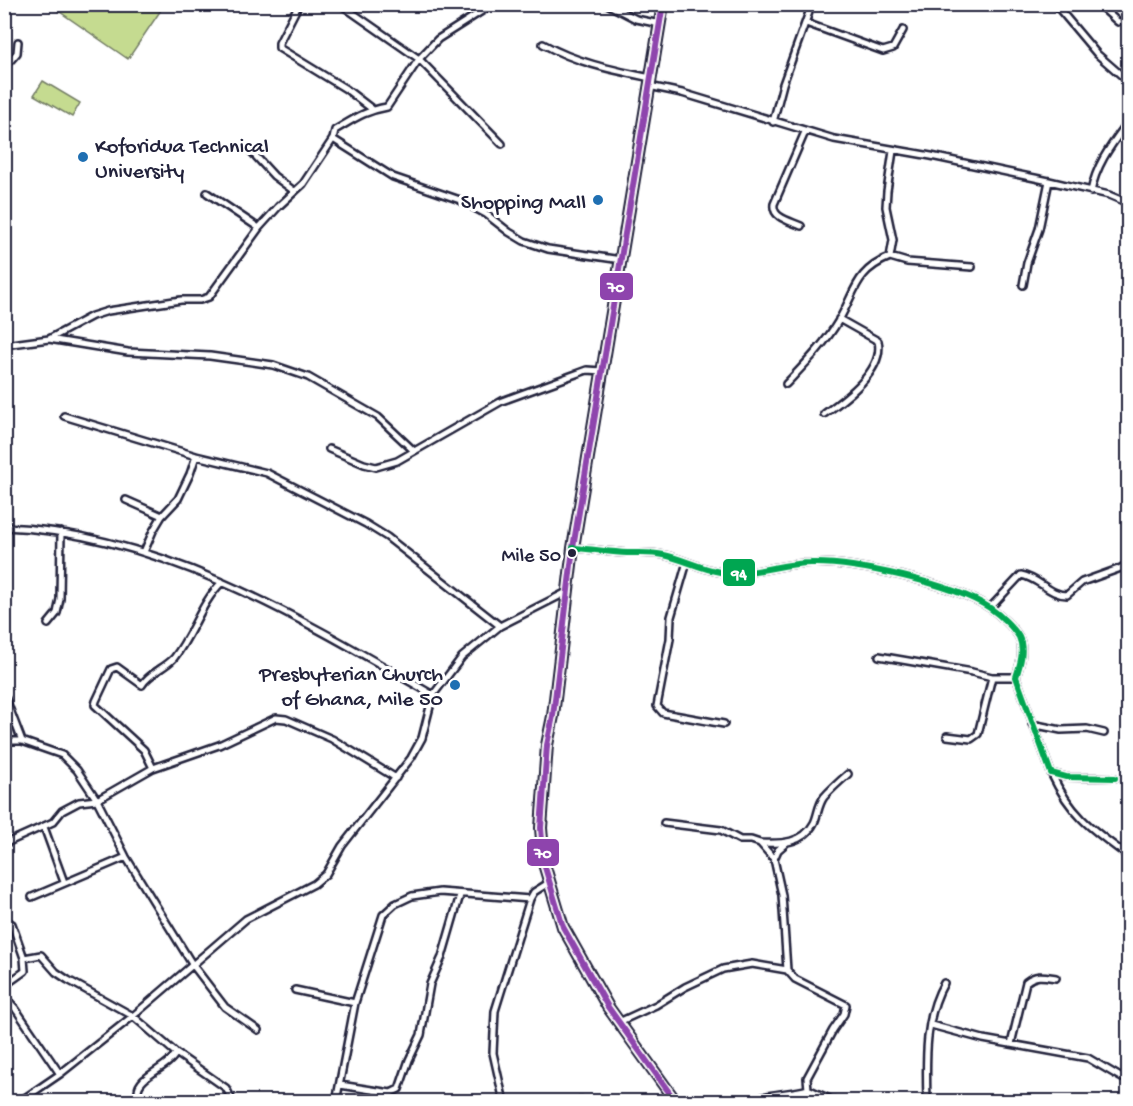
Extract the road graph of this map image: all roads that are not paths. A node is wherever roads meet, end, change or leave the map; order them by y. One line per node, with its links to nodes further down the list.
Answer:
1 (299, 4): 19 (street)
2 (340, 4): 15 (street)
3 (493, 4): 15 (street)
4 (607, 4): 11 (street)
5 (663, 4): 11 (highway)
6 (812, 4): 10 (street)
7 (1055, 4): 17 (street)
8 (1098, 4): 9 (street)
9 (1118, 22)
10 (806, 23): 12 (street); 20 (street)
11 (660, 24): 18 (highway)
12 (903, 30)
13 (18, 42): 16 (street)
14 (543, 44): 18 (street)
15 (419, 59): 19 (street); 24 (street)
16 (4, 61)
17 (1128, 81)
18 (650, 82): 20 (street); 35 (highway)
19 (372, 109): 23 (street)
20 (773, 122): 22 (street)
21 (1128, 122): 29 (street)
22 (806, 132): 26 (street); 32 (street)
23 (333, 139): 28 (street); 35 (street)
24 (502, 144)
25 (251, 151): 28 (street)
26 (893, 151): 27 (street); 34 (street)
27 (1049, 181): 29 (street); 37 (street)
28 (294, 191): 33 (street)
29 (1091, 192): 31 (street)
30 (207, 193): 33 (street)
31 (1128, 203)
32 (801, 226)
33 (259, 228): 39 (street)
34 (890, 257): 36 (street); 38 (street)
35 (621, 260): 41 (highway)
36 (972, 267)
37 (1023, 285)
38 (839, 320): 42 (street); 43 (street)
39 (49, 339): 40 (street); 46 (street)
40 (4, 345)
41 (602, 371): 46 (street); 52 (highway)
42 (786, 384)
43 (825, 414)
44 (64, 417): 47 (street)
45 (329, 449): 46 (street)
46 (413, 450)
47 (196, 456): 49 (street); 60 (street)
48 (126, 500): 49 (street)
49 (162, 516): 53 (street)
50 (4, 527): 51 (street)
51 (61, 532): 53 (street); 59 (street)
52 (573, 548): 54 (street); 57 (highway)
53 (144, 552): 56 (street)
54 (687, 562): 58 (street); 66 (street)
55 (1128, 563): 58 (street)
56 (222, 582): 65 (street); 72 (street)
57 (567, 592): 60 (street); 87 (highway)
58 (990, 608): 63 (street)
59 (48, 624)
60 (500, 626): 65 (street)
61 (879, 656): 62 (street)
62 (992, 677): 63 (street); 69 (street)
63 (1016, 677): 67 (street)
64 (4, 694): 71 (street)
65 (433, 695): 75 (street)
66 (724, 724)
67 (1032, 724): 68 (street); 73 (street)
68 (1104, 733)
69 (947, 736)
70 (4, 741): 71 (street)
71 (22, 741): 77 (street)
72 (153, 768): 75 (street); 77 (street)
73 (1051, 772): 76 (street); 83 (street)
74 (848, 774): 82 (street)
75 (396, 778): 93 (street)
76 (1115, 778)
77 (97, 800): 79 (street); 84 (street)
78 (664, 823): 80 (street)
79 (44, 827): 81 (street); 86 (street)
80 (760, 843): 82 (street); 85 (street)
81 (4, 844)
82 (785, 844): 85 (street)
83 (1128, 856)
84 (126, 857): 86 (street); 93 (street)
85 (774, 859): 94 (street)
86 (64, 882): 89 (street)
87 (550, 882): 90 (street); 102 (highway)
88 (460, 895): 90 (street); 100 (street); 109 (street)
89 (33, 897)
90 (530, 899): 115 (street)
91 (4, 919): 92 (street)
92 (24, 958): 97 (street); 101 (street)
93 (192, 964): 101 (street); 104 (street)
94 (787, 970): 102 (street); 110 (street)
95 (1056, 978): 105 (street)
96 (944, 983): 103 (street)
97 (4, 986)
98 (296, 990): 100 (street)
99 (4, 996): 107 (street)
100 (355, 1003): 109 (street)
101 (133, 1016): 106 (street); 107 (street)
102 (619, 1022): 116 (highway)
103 (931, 1025): 105 (street); 119 (street)
104 (258, 1030)
105 (1011, 1044): 108 (street)
106 (176, 1053): 112 (street); 113 (street)
107 (60, 1074): 111 (street)
108 (1122, 1077)
109 (340, 1085): 114 (street)
110 (808, 1089): 117 (street); 118 (street)
111 (19, 1101)
112 (140, 1101)
113 (233, 1101)
114 (336, 1101)
115 (504, 1101)
116 (676, 1101)
117 (751, 1101)
118 (836, 1101)
119 (927, 1101)
120 (1015, 1101): 121 (street)
121 (1024, 1101)

